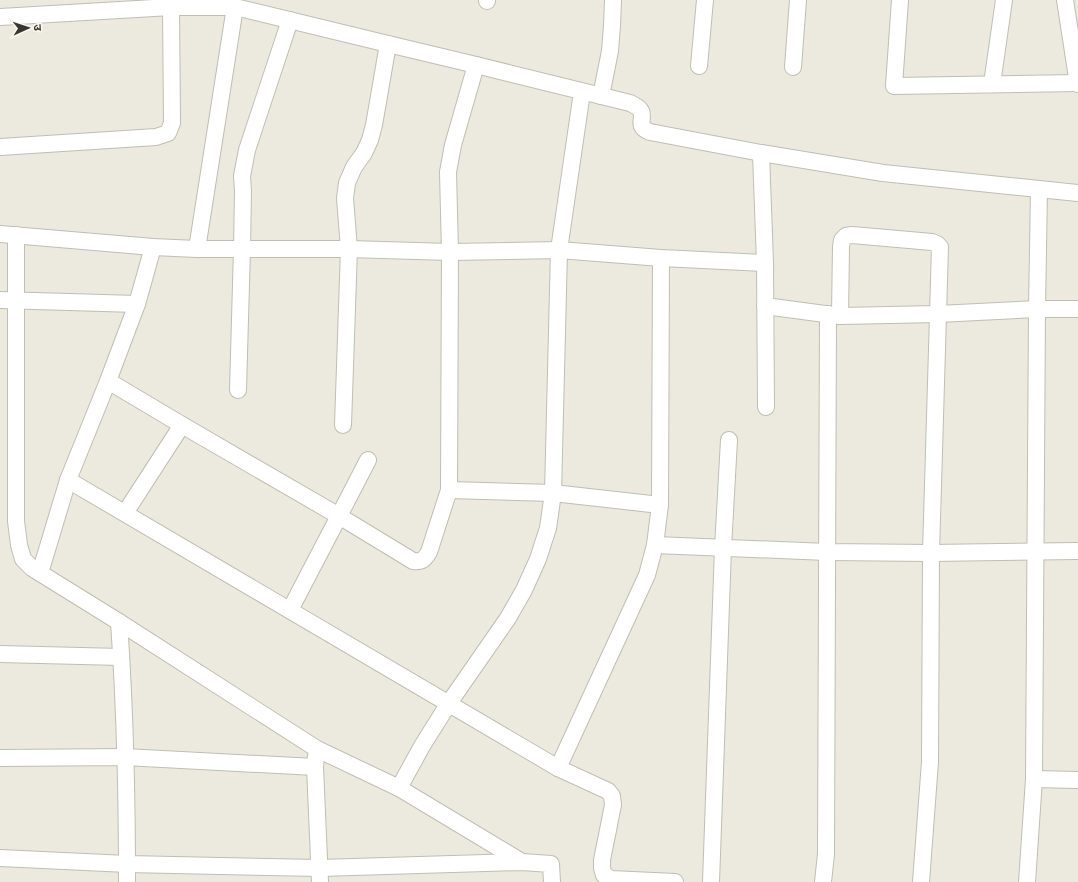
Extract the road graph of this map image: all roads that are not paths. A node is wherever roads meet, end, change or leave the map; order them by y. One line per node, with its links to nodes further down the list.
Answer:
1 (613, 0): 18 (street)
2 (705, 0): 13 (street)
3 (798, 0): 14 (street)
4 (900, 0): 16 (street)
5 (1004, 0): 16 (street)
6 (1066, 0): 15 (street)
7 (235, 7): 8 (street); 10 (street); 25 (street)
8 (171, 8): 9 (street); 19 (street)
9 (0, 17)
10 (290, 20): 11 (street); 26 (street)
11 (388, 44): 12 (street); 27 (street)
12 (476, 65): 17 (street); 29 (street)
13 (699, 66)
14 (793, 67)
15 (1078, 83): 16 (street)
16 (992, 84)
17 (582, 92): 18 (street); 28 (street)
18 (602, 96): 20 (street)
19 (0, 147)
20 (761, 153): 21 (street); 31 (street)
21 (1038, 189): 22 (street); 35 (street)
22 (1078, 193)
23 (8, 235): 24 (street); 32 (street)
24 (154, 247): 25 (street); 33 (street)
25 (197, 249): 26 (street)
26 (242, 249): 27 (street); 40 (street)
27 (349, 250): 29 (street); 43 (street)
28 (558, 250): 29 (street); 30 (street); 48 (street)
29 (450, 252): 47 (street)
30 (661, 258): 31 (street); 49 (street)
31 (765, 262): 34 (street)
32 (8, 300): 33 (street); 58 (street)
33 (137, 304): 39 (street)
34 (765, 306): 38 (street); 41 (street)
35 (1037, 308): 36 (street); 37 (street); 56 (street)
36 (1078, 309)
37 (938, 314): 38 (street); 38 (street); 57 (street)
38 (834, 315): 55 (street)
39 (108, 381): 42 (street); 46 (street)
40 (238, 390)
41 (766, 407)
42 (182, 425): 50 (street); 51 (street)
43 (343, 426)
44 (729, 440): 53 (street)
45 (368, 460): 51 (street)
46 (68, 480): 50 (street); 58 (street)
47 (448, 490): 48 (street); 51 (street)
48 (553, 493): 49 (street); 63 (street)
49 (660, 504): 52 (street)
50 (125, 513): 59 (street)
51 (339, 516): 59 (street)
52 (655, 545): 53 (street); 68 (street)
53 (723, 548): 55 (street); 79 (street)
54 (1078, 551): 56 (street)
55 (828, 552): 57 (street); 80 (street)
56 (1035, 552): 57 (street); 69 (street)
57 (930, 553): 81 (street)
58 (40, 573): 60 (street)
59 (290, 610): 63 (street)
60 (119, 622): 62 (street); 64 (street)
61 (0, 654): 62 (street)
62 (121, 657): 65 (street)
63 (449, 703): 68 (street); 71 (street)
64 (317, 749): 67 (street); 71 (street)
65 (125, 756): 66 (street); 67 (street); 74 (street)
66 (0, 758)
67 (316, 768): 75 (street)
68 (558, 768): 78 (street)
69 (1034, 780): 70 (street); 82 (street)
70 (1078, 780)
71 (399, 788): 73 (street)
72 (0, 858): 74 (street)
73 (522, 862): 75 (street); 77 (street)
74 (127, 864): 75 (street); 76 (street)
75 (320, 875)
76 (127, 882)
77 (552, 882)
78 (675, 882)
79 (712, 882)
80 (823, 882)
81 (921, 882)
82 (1027, 882)

